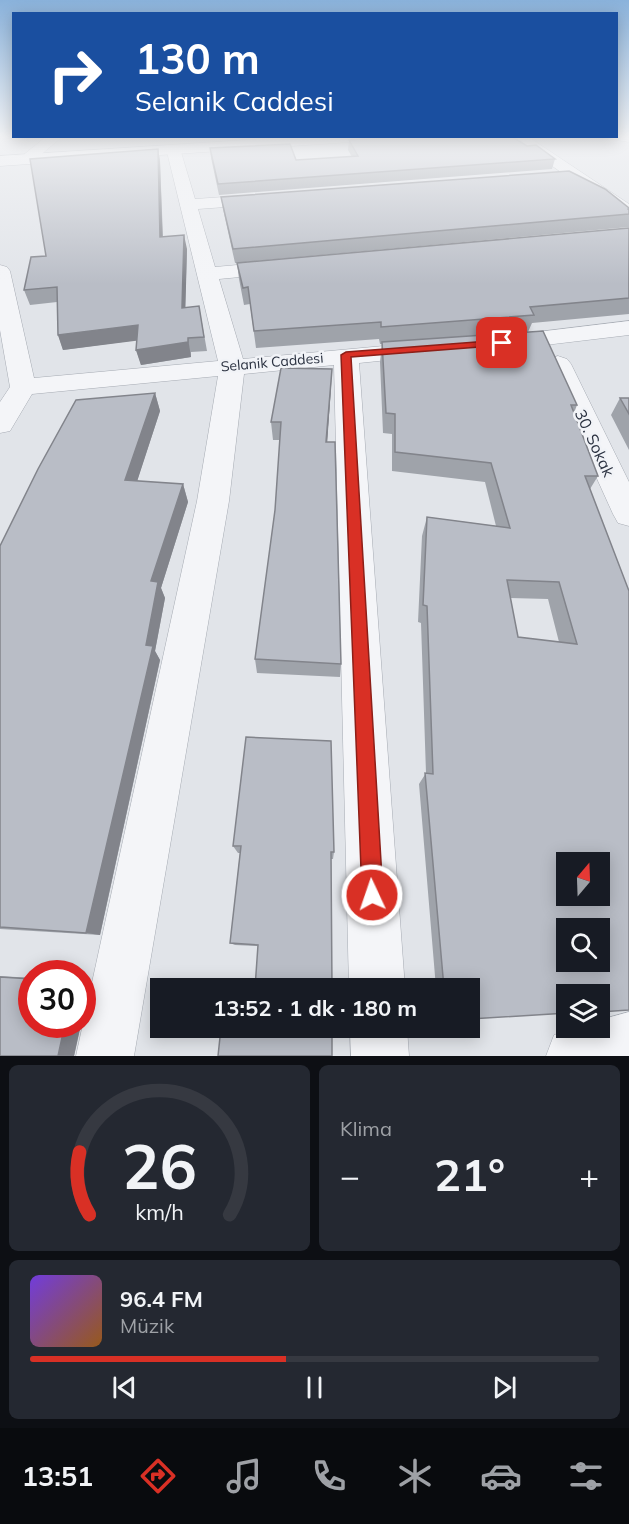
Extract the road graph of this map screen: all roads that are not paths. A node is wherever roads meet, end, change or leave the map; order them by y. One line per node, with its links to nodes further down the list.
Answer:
1 (181, 185): 4 (street)
2 (591, 185): 5 (street)
3 (282, 197): 4 (street)
4 (188, 205): 8 (street)
5 (629, 212)
6 (300, 265): 8 (street)
7 (0, 271): 13 (street)
8 (207, 274): 12 (street)
9 (629, 328): 10 (street, Selanik Caddesi)
10 (546, 340): 11 (street, Selanik Caddesi); 15 (street, 30. Sokak)
11 (346, 355): 12 (street, Selanik Caddesi); 16 (street)
12 (232, 365): 13 (street, Selanik Caddesi); 19 (street)
13 (22, 387): 14 (street)
14 (0, 424)
15 (629, 514)
16 (377, 978)
17 (379, 1038): 20 (street)
18 (629, 1041): 21 (street)
19 (105, 1056)
20 (380, 1056)
21 (575, 1056)

